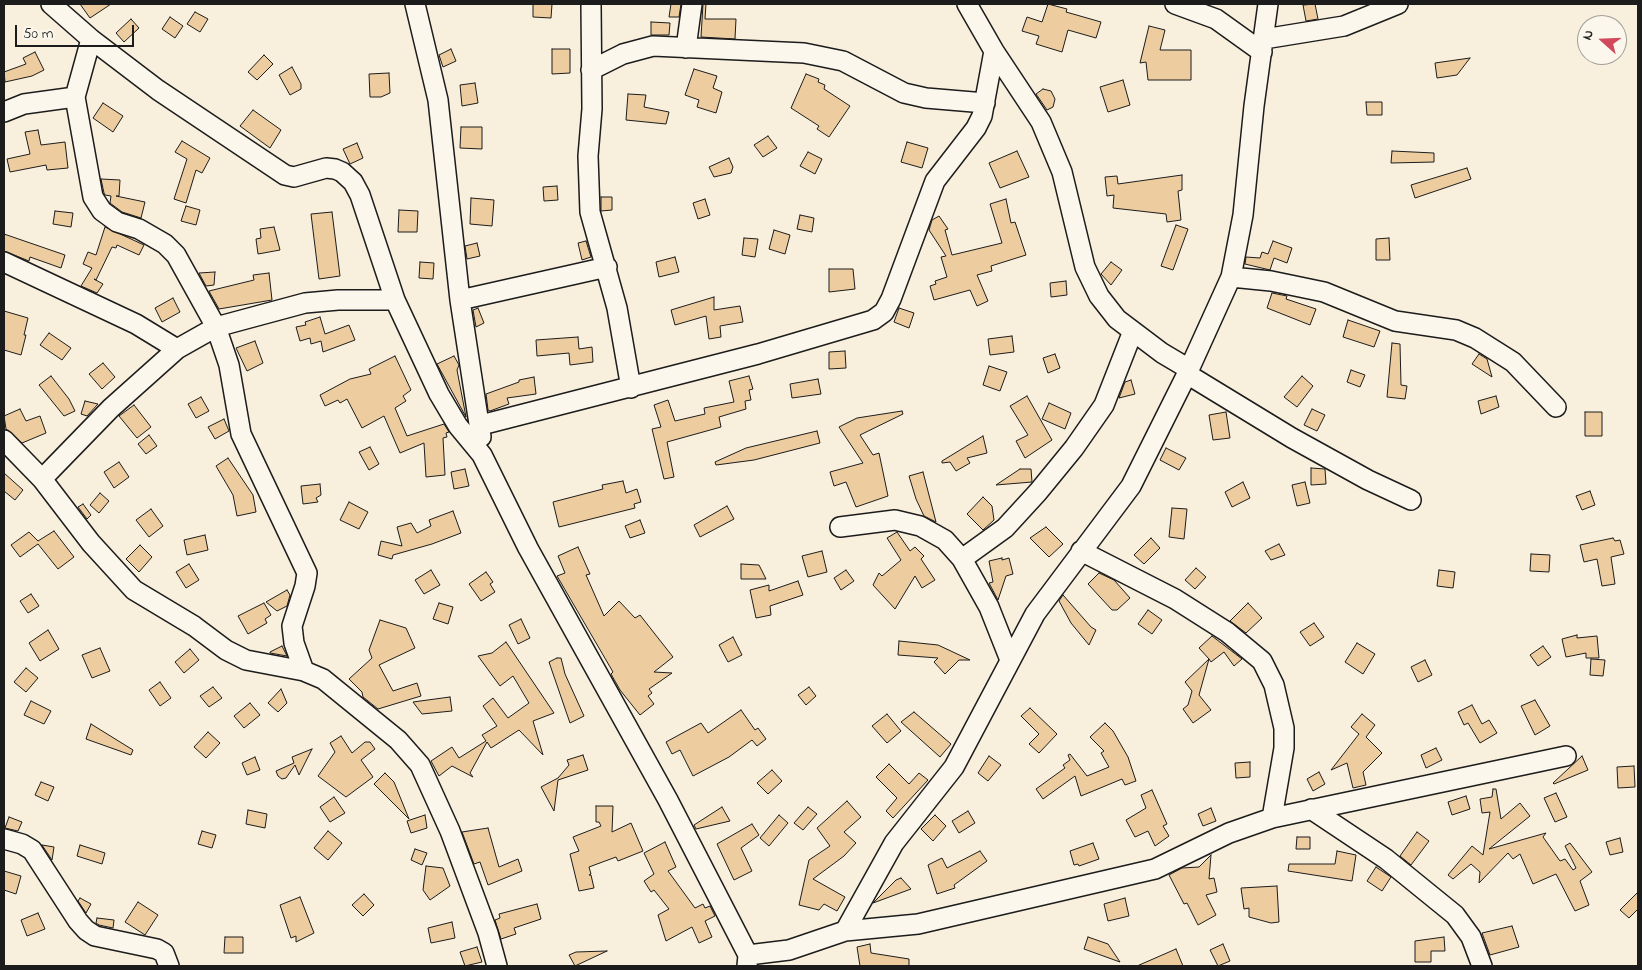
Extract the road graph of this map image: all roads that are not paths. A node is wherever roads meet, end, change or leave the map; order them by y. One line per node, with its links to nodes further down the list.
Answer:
1 (51, 4): 9 (street)
2 (415, 4): 21 (street)
3 (591, 4): 13 (street)
4 (692, 4): 11 (street)
5 (967, 4): 12 (street)
6 (1175, 4): 10 (street)
7 (1268, 4): 10 (street)
8 (1398, 4): 10 (street)
9 (91, 39): 14 (street); 20 (street)
10 (1263, 46): 19 (street)
11 (686, 48): 13 (street); 15 (street)
12 (994, 51): 15 (street); 23 (street)
13 (591, 70): 18 (street)
14 (75, 97): 16 (street); 22 (street)
15 (985, 103): 26 (street)
16 (4, 112)
17 (4, 262): 24 (street)
18 (607, 267): 21 (street); 26 (street)
19 (1231, 277): 25 (street); 27 (street)
20 (395, 300): 22 (street); 30 (street)
21 (460, 300): 28 (street)
22 (216, 327): 24 (street); 37 (street)
23 (1133, 331): 25 (street); 35 (street)
24 (177, 349): 31 (street)
25 (1188, 371): 32 (street); 34 (street)
26 (631, 388): 28 (street)
27 (1556, 407)
28 (481, 425): 30 (street)
29 (4, 440): 31 (street)
30 (482, 455): 43 (street)
31 (42, 479): 37 (street)
32 (1411, 500)
33 (840, 527): 35 (street)
34 (1082, 551): 36 (street); 40 (street)
35 (962, 559): 36 (street)
36 (1010, 660): 42 (street)
37 (304, 671): 45 (street)
38 (1566, 756): 39 (street)
39 (1311, 809): 40 (street); 46 (street)
40 (1272, 818): 42 (street)
41 (4, 839): 44 (street)
42 (845, 931): 43 (street)
43 (747, 960)
44 (169, 966)
45 (497, 966)
46 (1482, 966)

